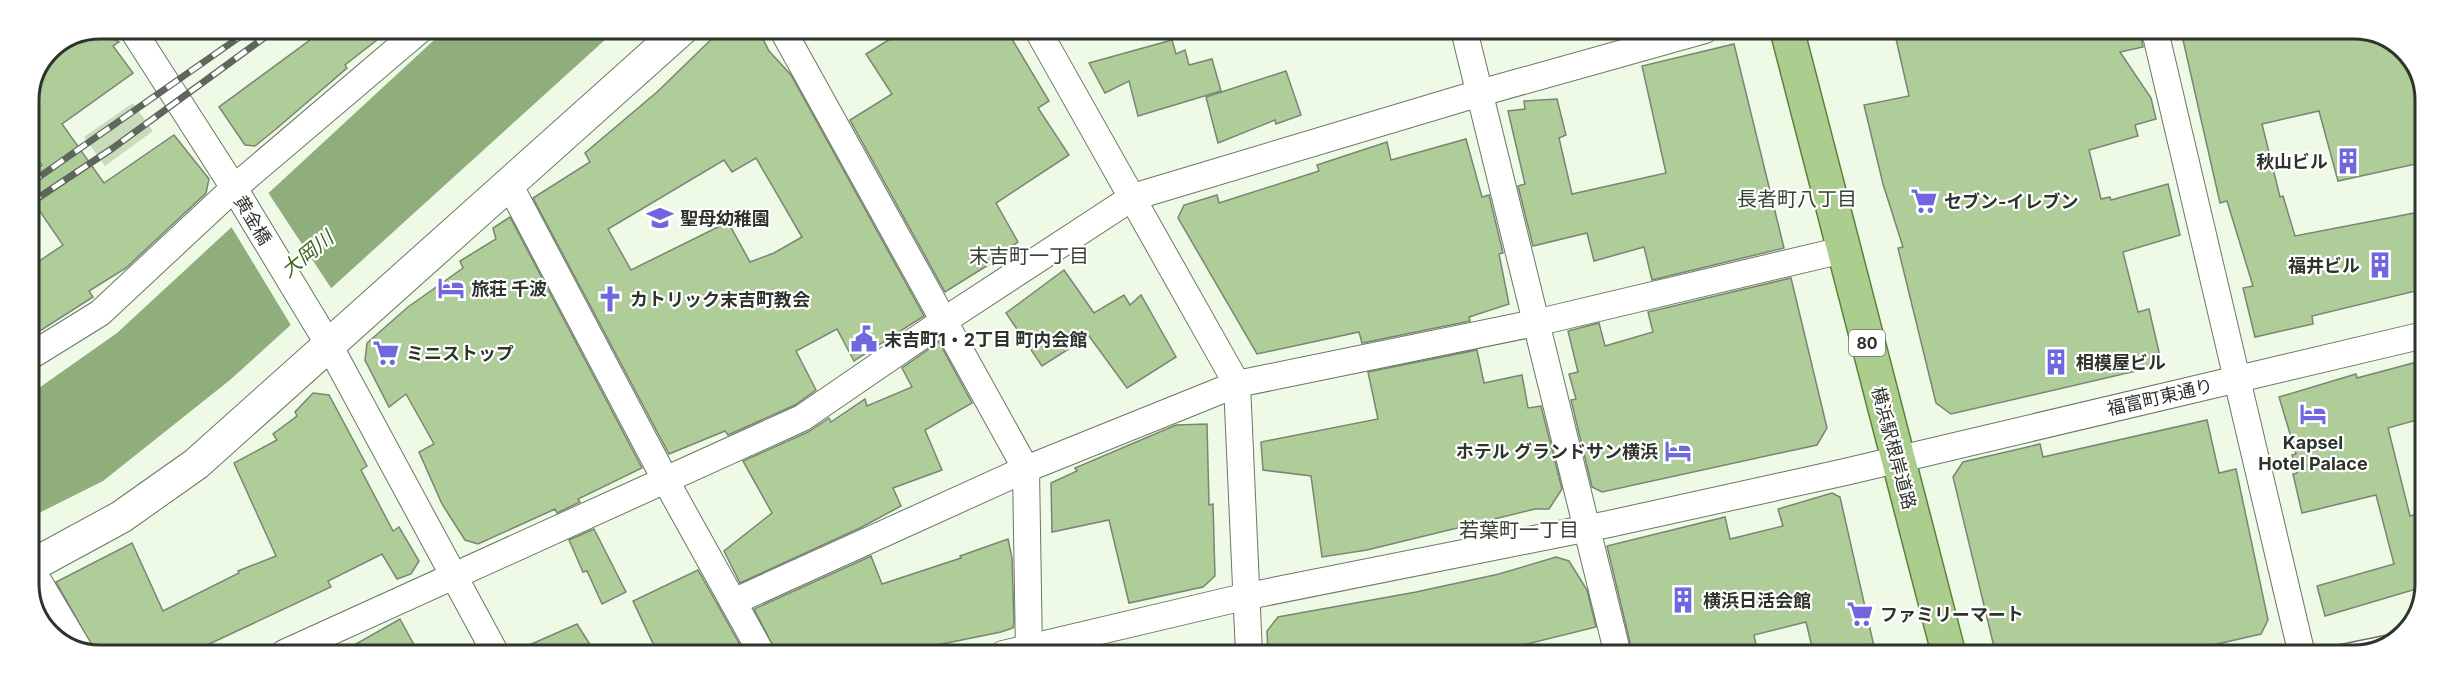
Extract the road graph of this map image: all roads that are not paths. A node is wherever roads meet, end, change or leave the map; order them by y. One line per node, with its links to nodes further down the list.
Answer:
1 (139, 39): 12 (street, 黄金橋)
2 (409, 39): 12 (street)
3 (671, 39): 11 (street)
4 (788, 39): 15 (street)
5 (1043, 39): 13 (street)
6 (1466, 39): 10 (street)
7 (1673, 39): 10 (street)
8 (1789, 39): 14 (main road, 横浜駅根岸道路 / 80)
9 (2157, 39): 20 (street)
10 (1480, 93): 13 (street); 16 (street)
11 (508, 182): 18 (street); 24 (street)
12 (234, 188): 18 (street, 黄金橋); 19 (street)
13 (1133, 196): 15 (street); 21 (street)
14 (1843, 250): 16 (street); 22 (main road, 横浜駅根岸道路 / 80)
15 (945, 320): 23 (street); 24 (street)
16 (1535, 323): 21 (street); 25 (street)
17 (2415, 337): 20 (street, 福富町東通り)
18 (329, 345): 26 (street); 27 (street, 黄金橋)
19 (39, 351)
20 (2238, 378): 22 (street, 福富町東通り); 40 (street)
21 (1237, 384): 23 (street); 29 (street)
22 (1897, 459): 25 (street, 福富町東通り); 39 (main road, 横浜駅根岸道路 / 80)
23 (1026, 469): 30 (street); 35 (street)
24 (666, 481): 27 (street); 30 (street)
25 (1587, 529): 29 (street, 福富町東通り); 38 (street)
26 (39, 562)
27 (455, 576): 32 (street); 33 (street, 黄金橋)
28 (39, 584): 31 (street)
29 (1248, 596): 36 (street, 福富町東通り); 37 (street)
30 (733, 602): 34 (street)
31 (72, 639)
32 (302, 645)
33 (490, 645)
34 (757, 645)
35 (1029, 645)
36 (1053, 645)
37 (1249, 645)
38 (1616, 645)
39 (1946, 645)
40 (2299, 645)

